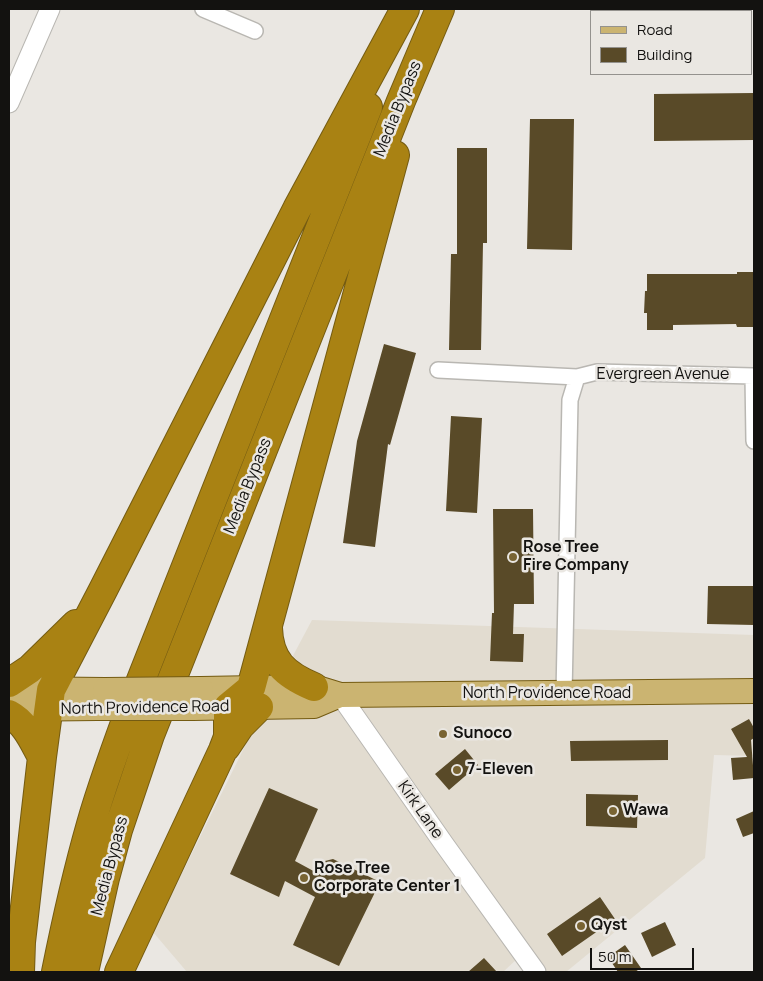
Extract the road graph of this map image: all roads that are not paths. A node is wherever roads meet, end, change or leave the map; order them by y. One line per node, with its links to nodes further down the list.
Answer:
1 (50, 9): 8 (street)
2 (203, 9): 7 (street)
3 (405, 9): 12 (highway)
4 (410, 9): 26 (highway, Media Bypass)
5 (440, 9): 27 (highway, Media Bypass)
6 (445, 9): 13 (highway)
7 (255, 31)
8 (9, 102)
9 (438, 370): 10 (street)
10 (577, 377): 11 (street, Evergreen Avenue); 18 (street, Evergreen Avenue)
11 (754, 441)
12 (103, 590): 14 (highway); 21 (highway)
13 (268, 623): 15 (highway); 20 (highway)
14 (9, 684)
15 (314, 687): 19 (main road, North Providence Road); 20 (main road, North Providence Road)
16 (9, 689): 21 (main road, North Providence Road)
17 (754, 691): 18 (main road, North Providence Road)
18 (564, 694): 19 (main road, North Providence Road)
19 (340, 695): 20 (main road, North Providence Road); 29 (street, Kirk Lane)
20 (241, 698): 21 (main road, North Providence Road, bridge); 28 (highway)
21 (50, 699): 22 (main road, North Providence Road); 24 (highway)
22 (9, 708)
23 (9, 714): 24 (highway)
24 (42, 757): 25 (highway)
25 (20, 972)
26 (56, 972)
27 (84, 972)
28 (119, 972)
29 (536, 972)

